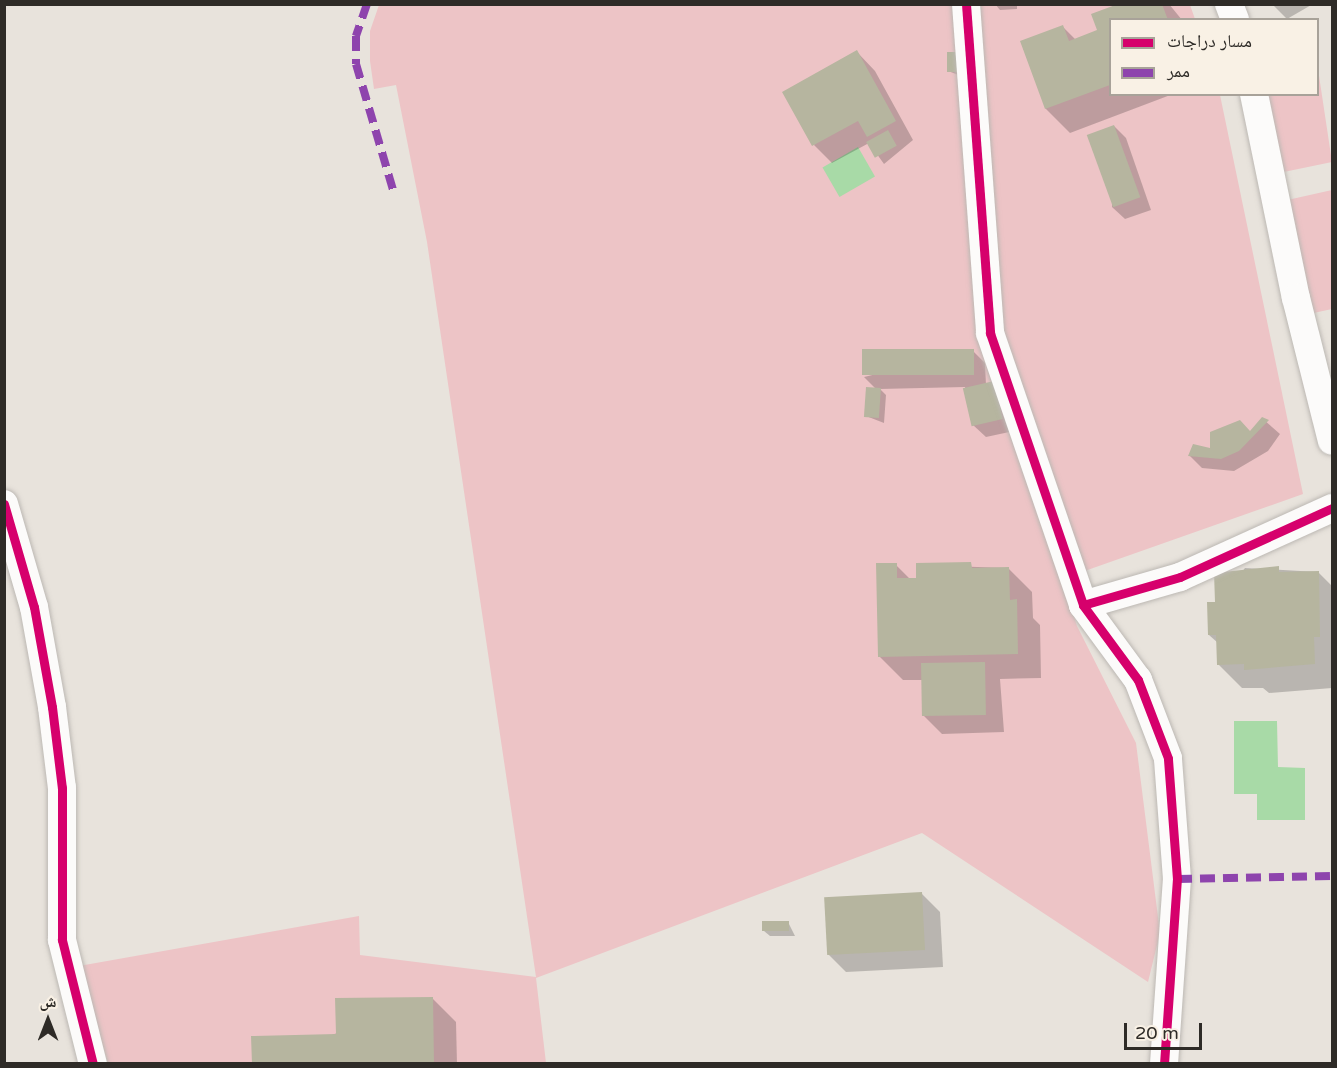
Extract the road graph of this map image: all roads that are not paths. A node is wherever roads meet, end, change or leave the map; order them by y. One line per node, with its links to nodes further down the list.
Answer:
1 (966, 4): 6 (street)
2 (1254, 96): 3 (street)
3 (1332, 441)
4 (4, 504): 7 (street)
5 (1332, 508): 6 (street)
6 (1083, 606): 8 (street)
7 (93, 1064)
8 (1164, 1064)

